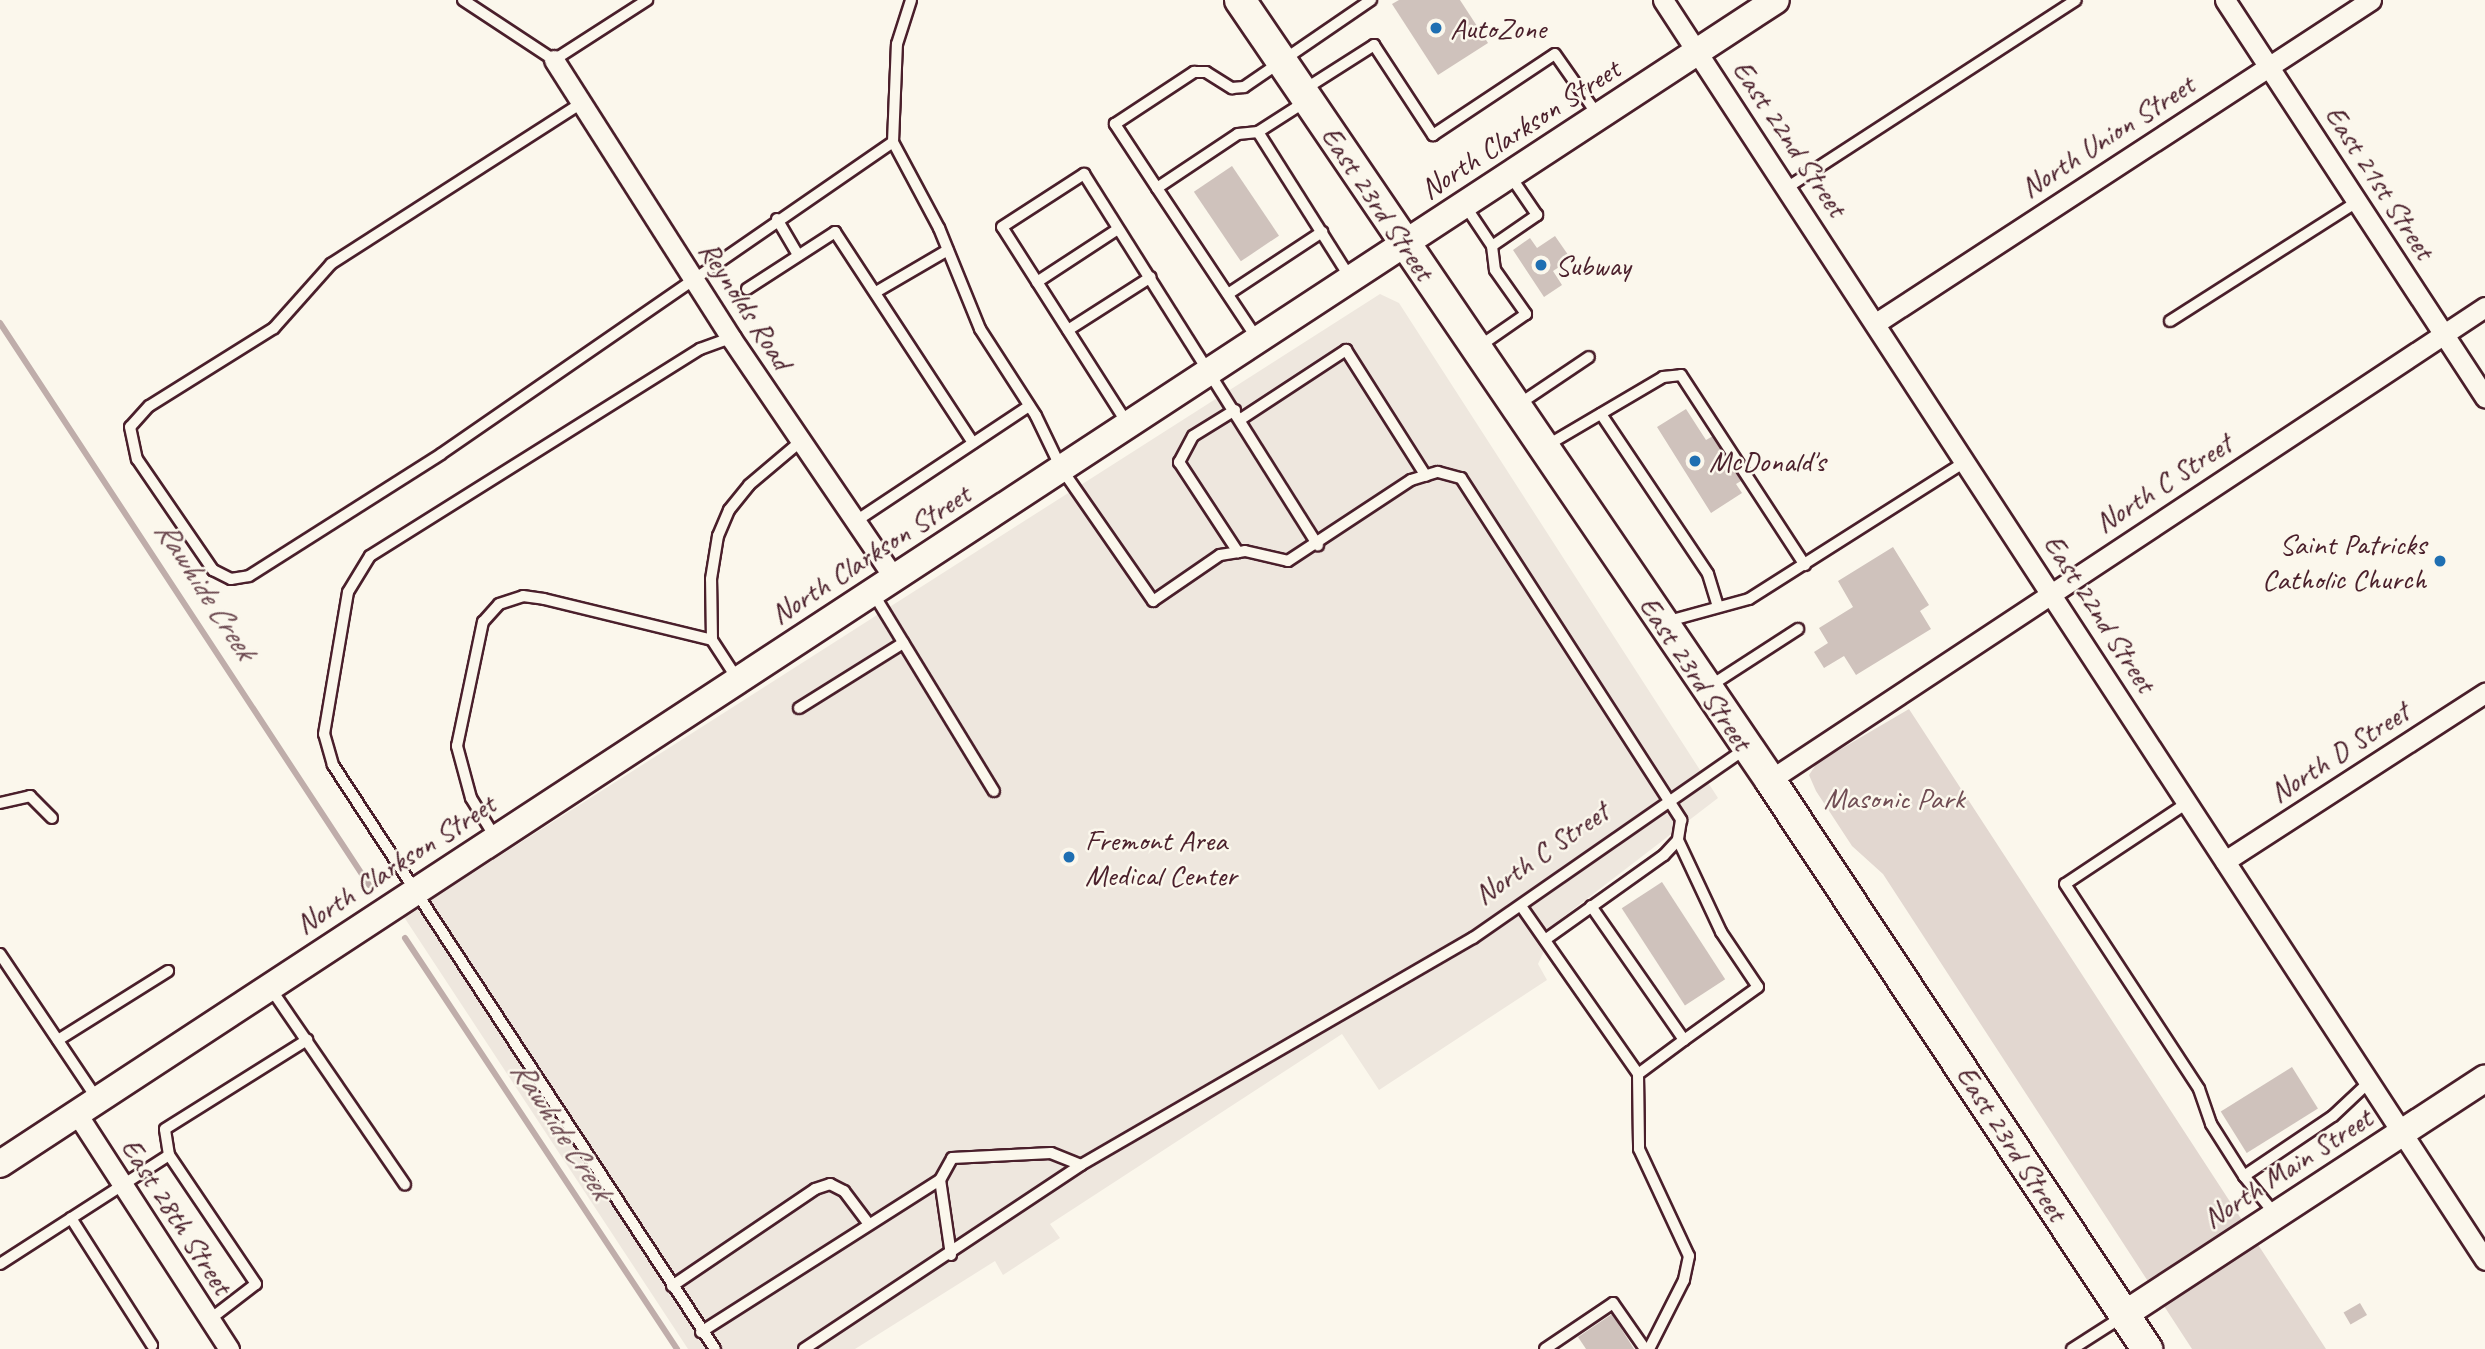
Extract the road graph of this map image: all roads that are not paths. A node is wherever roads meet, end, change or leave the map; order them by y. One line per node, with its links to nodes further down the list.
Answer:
1 (463, 0): 12 (lane)
2 (647, 0): 12 (lane)
3 (911, 0): 19 (lane)
4 (1240, 0): 13 (main road, East 23rd Street)
5 (1371, 0): 13 (lane)
6 (1663, 0): 11 (street, East 22nd Street)
7 (1776, 0): 11 (street, North Clarkson Street)
8 (2076, 0): 21 (lane)
9 (2225, 0): 14 (street, East 21st Street)
10 (2371, 0): 14 (street, North Union Street)
11 (1696, 52): 17 (street, North Clarkson Street); 21 (street, East 22nd Street)
12 (554, 60): 16 (street, Reynolds Road)
13 (1281, 60): 15 (main road, East 23rd Street); 22 (lane)
14 (2268, 67): 23 (street, East 21st Street); 41 (street, North Union Street)
15 (1305, 96): 17 (lane); 18 (lane); 28 (main road, East 23rd Street)
16 (580, 104): 34 (street, Reynolds Road); 34 (lane)
17 (1598, 116): 20 (street, North Clarkson Street)
18 (1258, 132): 22 (lane); 27 (lane)
19 (893, 142): 25 (lane); 30 (lane)
20 (1509, 174): 24 (street, North Clarkson Street); 29 (lane)
21 (1787, 187): 41 (street, East 22nd Street)
22 (1157, 188): 38 (lane)
23 (2357, 202): 40 (lane); 43 (street, East 21st Street)
24 (1464, 204): 28 (street, North Clarkson Street); 29 (lane)
25 (776, 219): 31 (lane); 34 (lane)
26 (1118, 229): 32 (lane); 35 (lane); 35 (lane)
27 (1322, 232): 33 (lane); 38 (lane)
28 (1406, 243): 33 (street, North Clarkson Street); 46 (main road, East 23rd Street)
29 (1492, 246): 46 (lane)
30 (948, 250): 37 (lane); 50 (lane)
31 (798, 255): 36 (lane); 37 (lane)
32 (1151, 277): 42 (lane); 48 (lane)
33 (1352, 279): 45 (street, North Clarkson Street)
34 (694, 280): 44 (street, Reynolds Road)
35 (1037, 282): 42 (lane)
36 (747, 289)
37 (876, 292): 56 (lane)
38 (1228, 295): 45 (lane)
39 (2485, 307): 43 (street, North C Street)
40 (2170, 321)
41 (1876, 323): 58 (street, East 22nd Street)
42 (1068, 330): 54 (lane)
43 (2443, 334): 49 (street, East 21st Street); 66 (street, North C Street)
44 (731, 338): 55 (street, Reynolds Road); 87 (lane)
45 (1258, 340): 48 (street, North Clarkson Street)
46 (1477, 349): 51 (main road, East 23rd Street)
47 (1589, 357): 51 (lane)
48 (1212, 371): 52 (lane); 54 (street, North Clarkson Street)
49 (2485, 397)
50 (1029, 406): 56 (lane); 59 (lane)
51 (1515, 406): 57 (main road, East 23rd Street)
52 (1238, 414): 60 (lane); 62 (lane); 63 (lane)
53 (1601, 414): 57 (lane); 64 (lane); 68 (lane)
54 (1129, 425): 59 (street, North Clarkson Street)
55 (802, 441): 61 (street, Reynolds Road); 71 (lane)
56 (973, 443): 61 (lane)
57 (1543, 448): 69 (main road, East 23rd Street)
58 (1965, 462): 64 (lane); 66 (street, East 22nd Street)
59 (1061, 468): 63 (lane); 65 (street, North Clarkson Street)
60 (1426, 476): 62 (lane); 80 (lane)
61 (856, 521): 65 (street, Reynolds Road)
62 (1318, 546): 63 (lane)
63 (1238, 552)
64 (1805, 565): 68 (lane)
65 (894, 578): 67 (street, North Clarkson Street)
66 (2051, 590): 78 (street, North C Street); 82 (street, East 22nd Street)
67 (872, 592): 72 (lane); 73 (street, North Clarkson Street)
68 (1718, 606): 69 (lane)
69 (1661, 623): 74 (main road, East 23rd Street)
70 (1798, 629): 74 (lane)
71 (712, 640): 73 (lane); 84 (lane)
72 (903, 643): 76 (lane); 79 (lane)
73 (738, 680): 84 (street, North Clarkson Street)
74 (1706, 688): 77 (main road, East 23rd Street)
75 (2485, 693): 86 (street, North D Street)
76 (799, 708)
77 (1747, 748): 78 (main road, East 23rd Street); 80 (lane, North C Street)
78 (1770, 780): 116 (main road, East 23rd Street)
79 (994, 791)
80 (1669, 799): 85 (lane); 88 (lane, North C Street)
81 (0, 803): 83 (lane)
82 (2187, 803): 86 (street, East 22nd Street); 105 (lane)
83 (52, 818)
84 (495, 838): 87 (street, North Clarkson Street)
85 (1678, 840): 89 (lane); 96 (lane)
86 (2225, 861): 99 (street, East 22nd Street)
87 (415, 890): 93 (street, North Clarkson Street); 115 (lane)
88 (1521, 906): 90 (lane); 104 (lane, North C Street)
89 (1591, 906): 90 (lane); 96 (lane)
90 (1545, 940): 97 (lane)
91 (0, 954): 94 (lane)
92 (168, 971): 94 (lane)
93 (270, 986): 95 (lane); 100 (street, North Clarkson Street)
94 (58, 1040): 100 (lane)
95 (307, 1040): 102 (lane); 108 (lane)
96 (1684, 1040): 97 (lane)
97 (1638, 1074): 124 (lane)
98 (2485, 1078): 101 (street, North Main Street)
99 (2368, 1083): 101 (street, East 22nd Street); 105 (lane)
100 (87, 1107): 103 (street, North Clarkson Street); 107 (street, East 28th Street)
101 (2402, 1133): 109 (street, North Main Street); 113 (street, East 22nd Street)
102 (169, 1155): 107 (lane); 117 (lane)
103 (0, 1164)
104 (1081, 1165): 106 (lane); 112 (lane, North C Street)
105 (2244, 1176): 109 (lane)
106 (940, 1180): 111 (lane); 112 (lane)
107 (120, 1185): 110 (lane); 117 (street, East 28th Street)
108 (405, 1185)
109 (2275, 1215): 116 (street, North Main Street)
110 (71, 1218): 114 (lane); 119 (lane)
111 (868, 1223): 115 (lane); 118 (lane)
112 (951, 1255): 122 (lane, North C Street)
113 (2485, 1260)
114 (0, 1264)
115 (672, 1286): 118 (lane)
116 (2125, 1314): 125 (lane); 126 (main road, East 23rd Street)
117 (209, 1321): 120 (street, East 28th Street)
118 (701, 1332): 121 (lane)
119 (152, 1345)
120 (229, 1349)
121 (715, 1349)
122 (804, 1349)
123 (1545, 1349): 124 (lane)
124 (1647, 1349)
125 (2072, 1349)
126 (2147, 1349)

